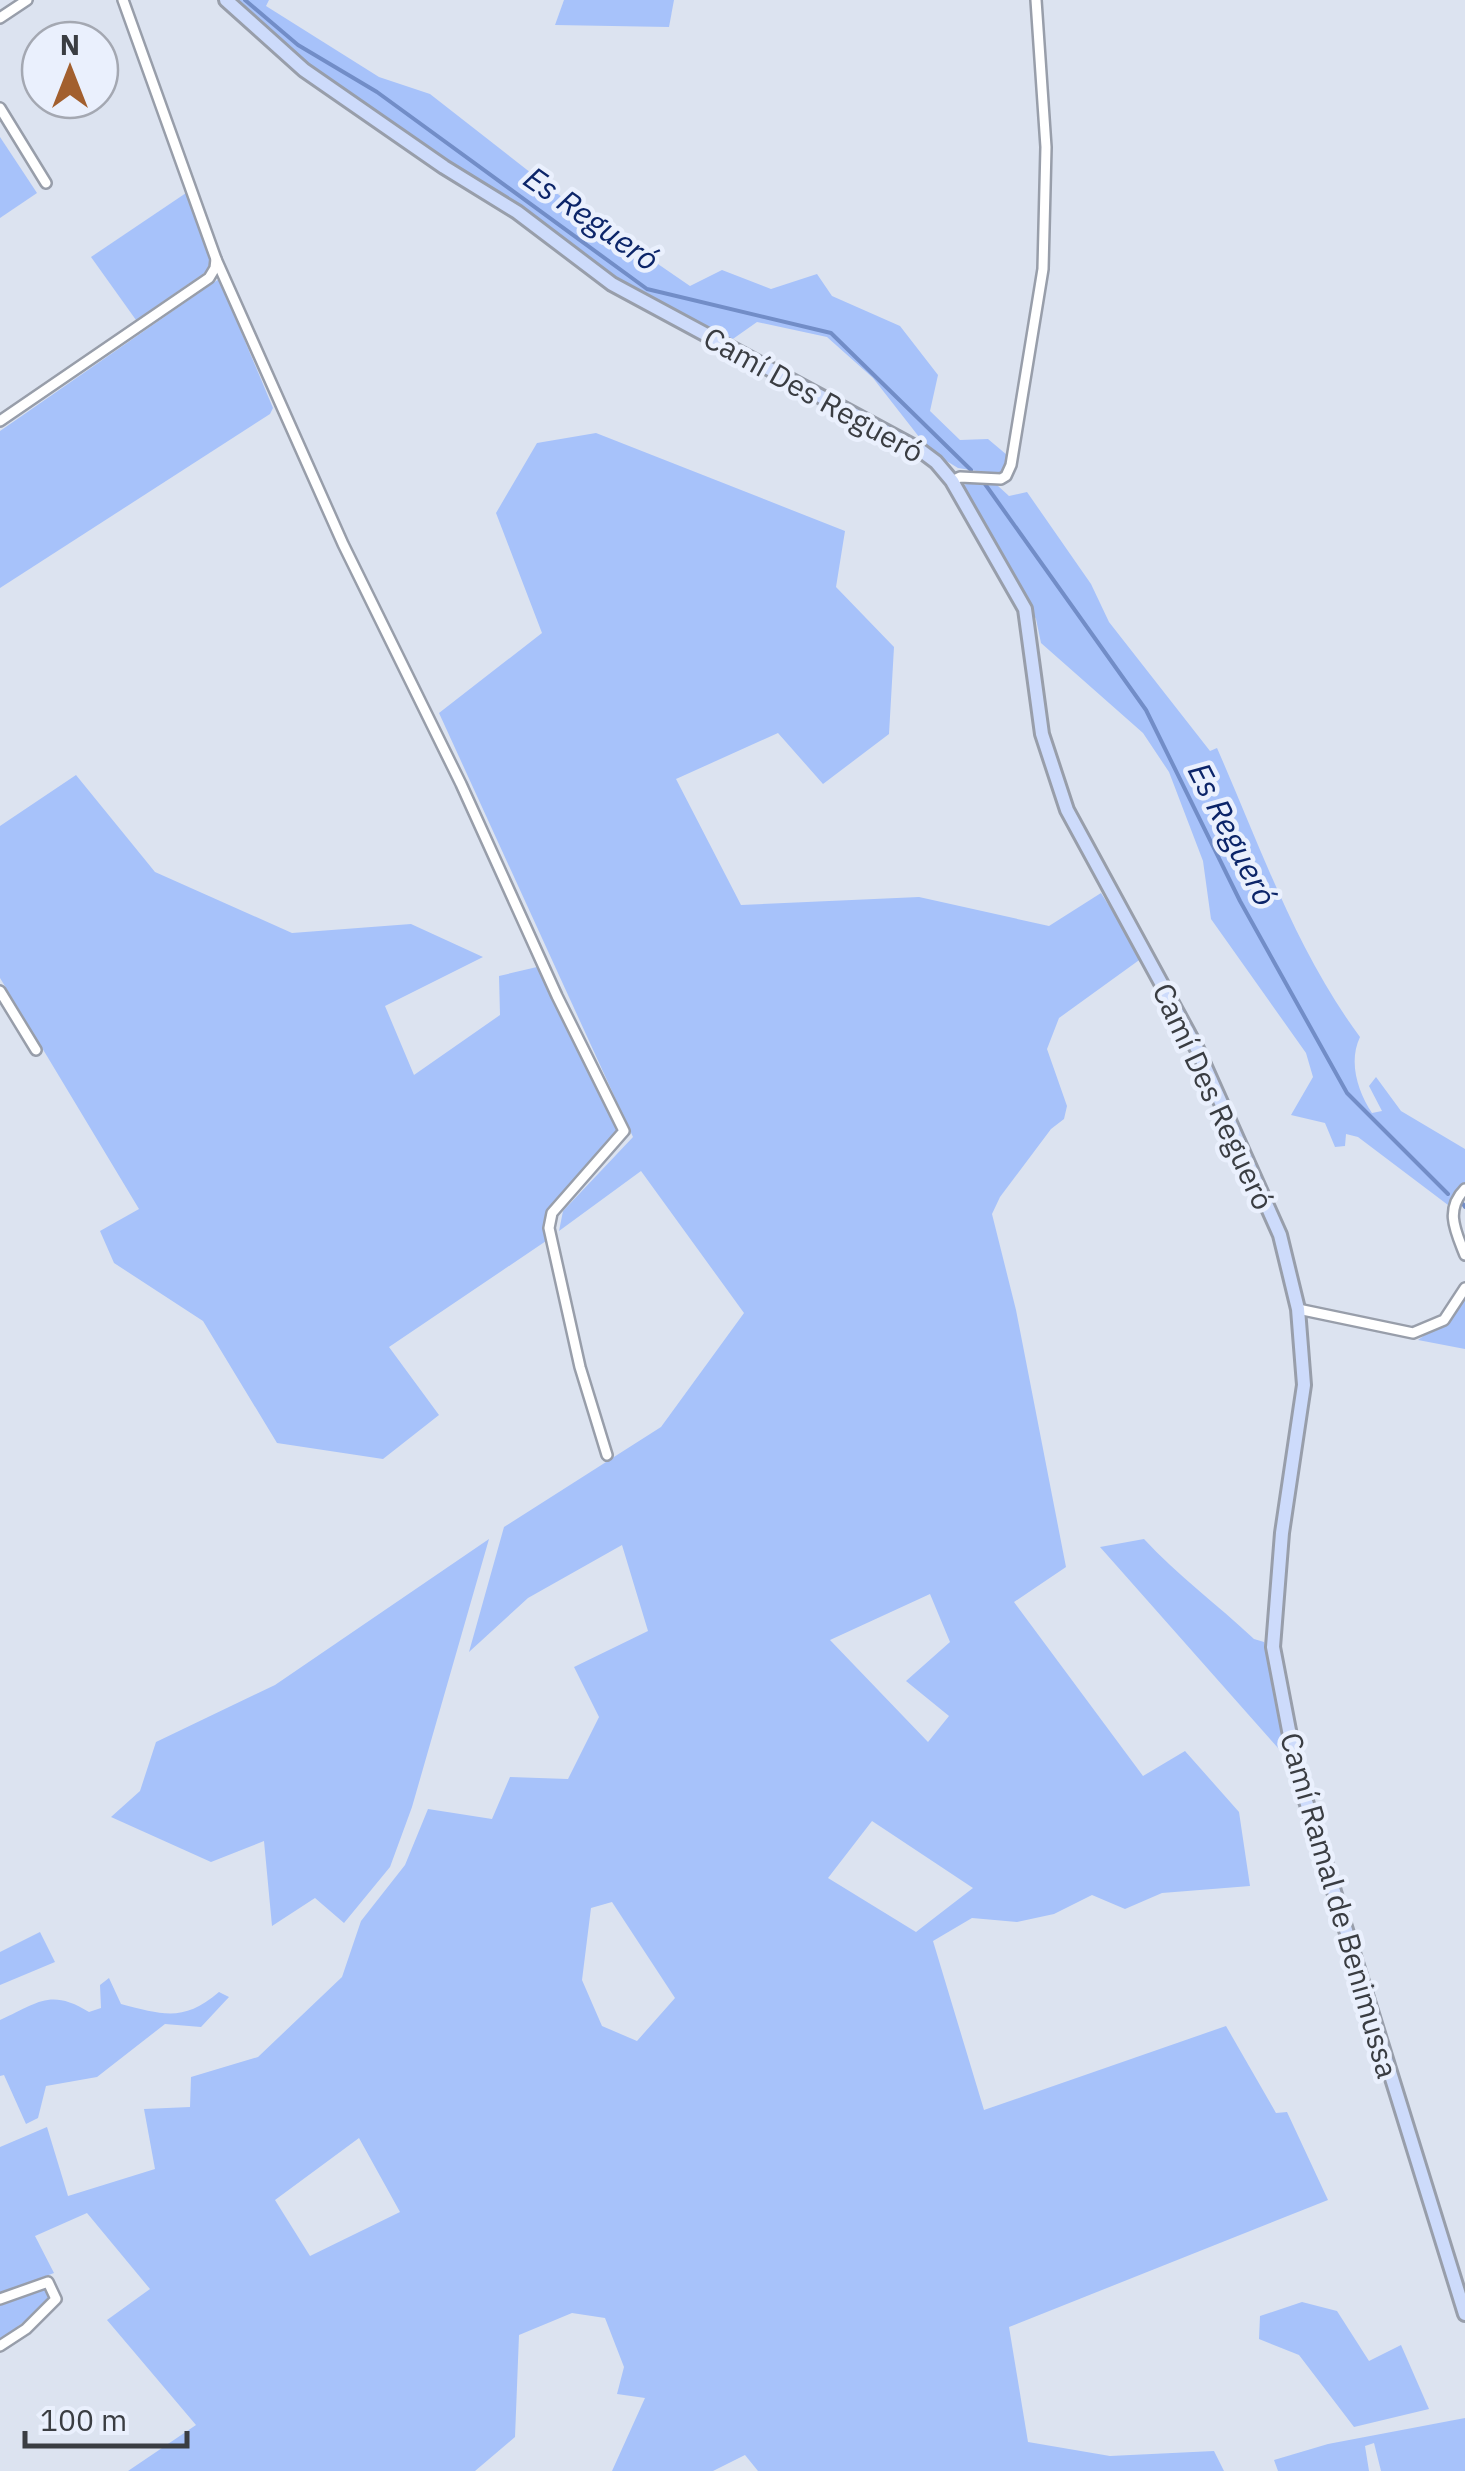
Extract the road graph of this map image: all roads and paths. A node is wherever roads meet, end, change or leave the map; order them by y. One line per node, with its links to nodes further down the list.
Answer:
1 (27, 0): 5 (street)
2 (123, 0): 8 (street)
3 (226, 0): 10 (street, Camí Des Regueró)
4 (1036, 0): 10 (street)
5 (0, 18)
6 (0, 108): 7 (street)
7 (46, 183)
8 (216, 258): 9 (street); 17 (street)
9 (0, 421)
10 (952, 481): 16 (street, Camí Des Regueró)
11 (0, 991): 12 (street)
12 (36, 1050)
13 (1465, 1189): 14 (street)
14 (1465, 1255)
15 (1465, 1288): 16 (street)
16 (1298, 1309): 19 (street, Camí Ramal de Benimussa)
17 (607, 1455)
18 (0, 2299): 20 (street)
19 (1465, 2314)
20 (0, 2346)

